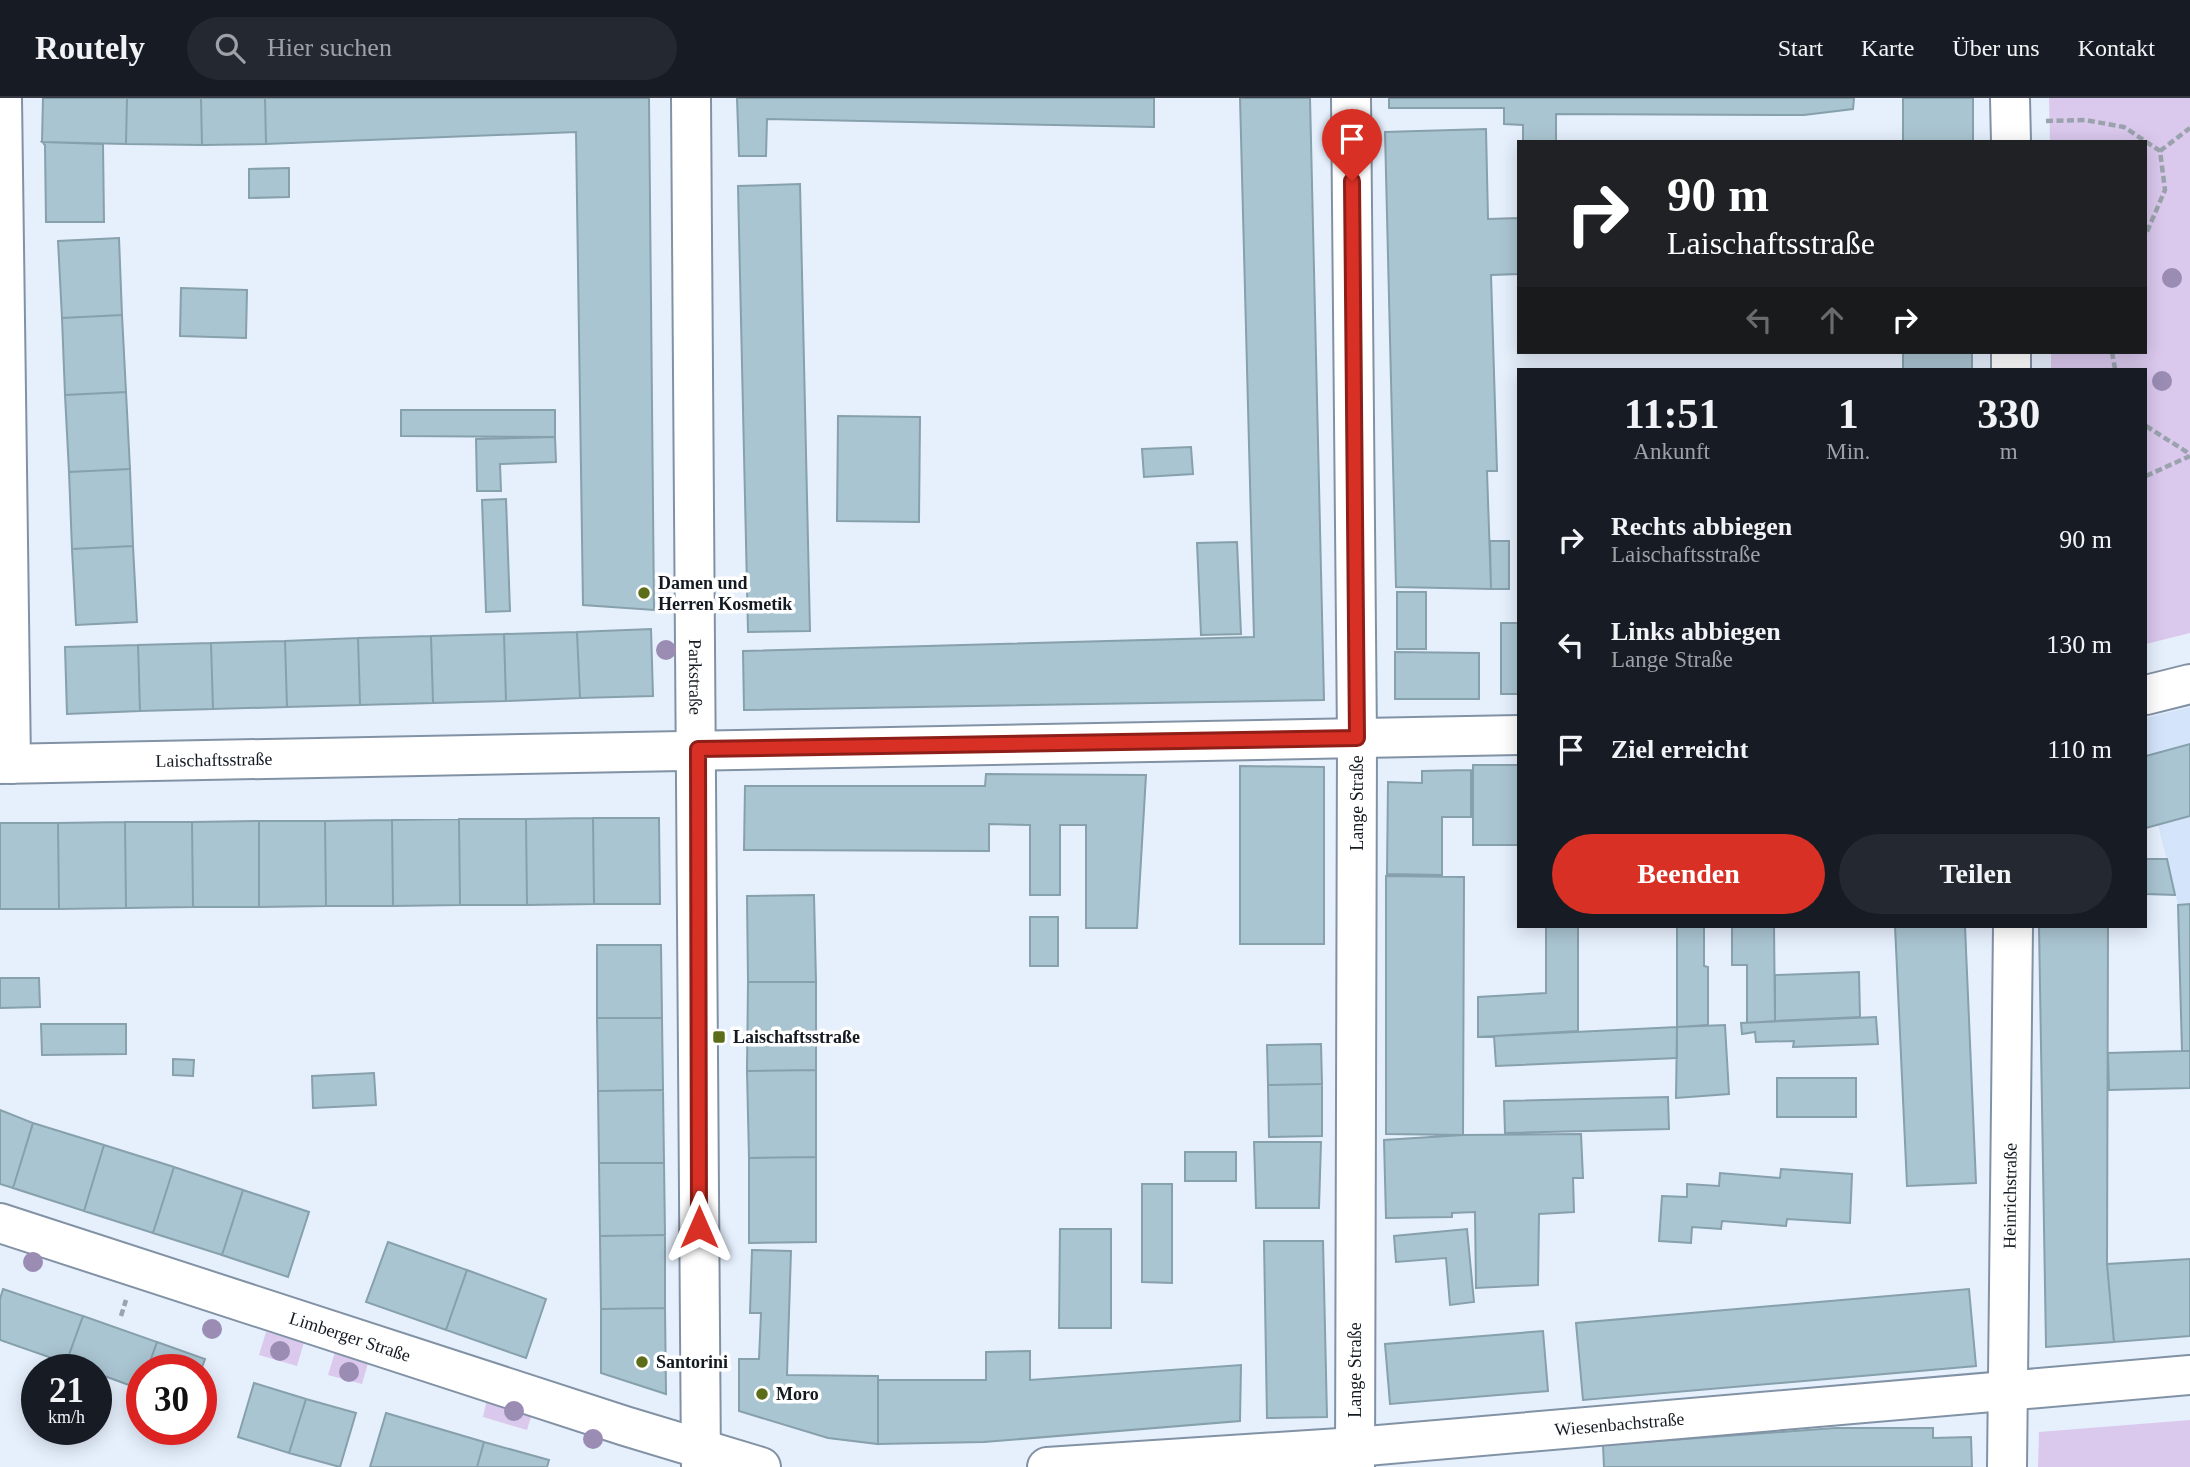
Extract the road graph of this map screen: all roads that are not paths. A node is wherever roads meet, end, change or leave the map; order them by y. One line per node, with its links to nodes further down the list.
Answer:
1 (2, 98): 9 (street)
2 (691, 98): 8 (street, Parkstraße)
3 (1351, 98): 7 (street, Lange Straße)
4 (2190, 684): 5 (street)
5 (2147, 695)
6 (1517, 735): 7 (street, Laischaftsstraße)
7 (1357, 738): 8 (street, Laischaftsstraße); 14 (street, Lange Straße)
8 (698, 749): 9 (street, Laischaftsstraße); 15 (street, Parkstraße)
9 (5, 764)
10 (2013, 928): 13 (street, Heinrichstraße)
11 (0, 1223): 15 (street, Limberger Straße)
12 (2190, 1375): 13 (street, Wiesenbachstraße)
13 (2009, 1388): 14 (street, Wiesenbachstraße); 18 (street, Heinrichstraße)
14 (1355, 1457): 17 (street, Wiesenbachstraße)
15 (701, 1458): 16 (street)
16 (761, 1467)
17 (1047, 1467)
18 (2007, 1467)

